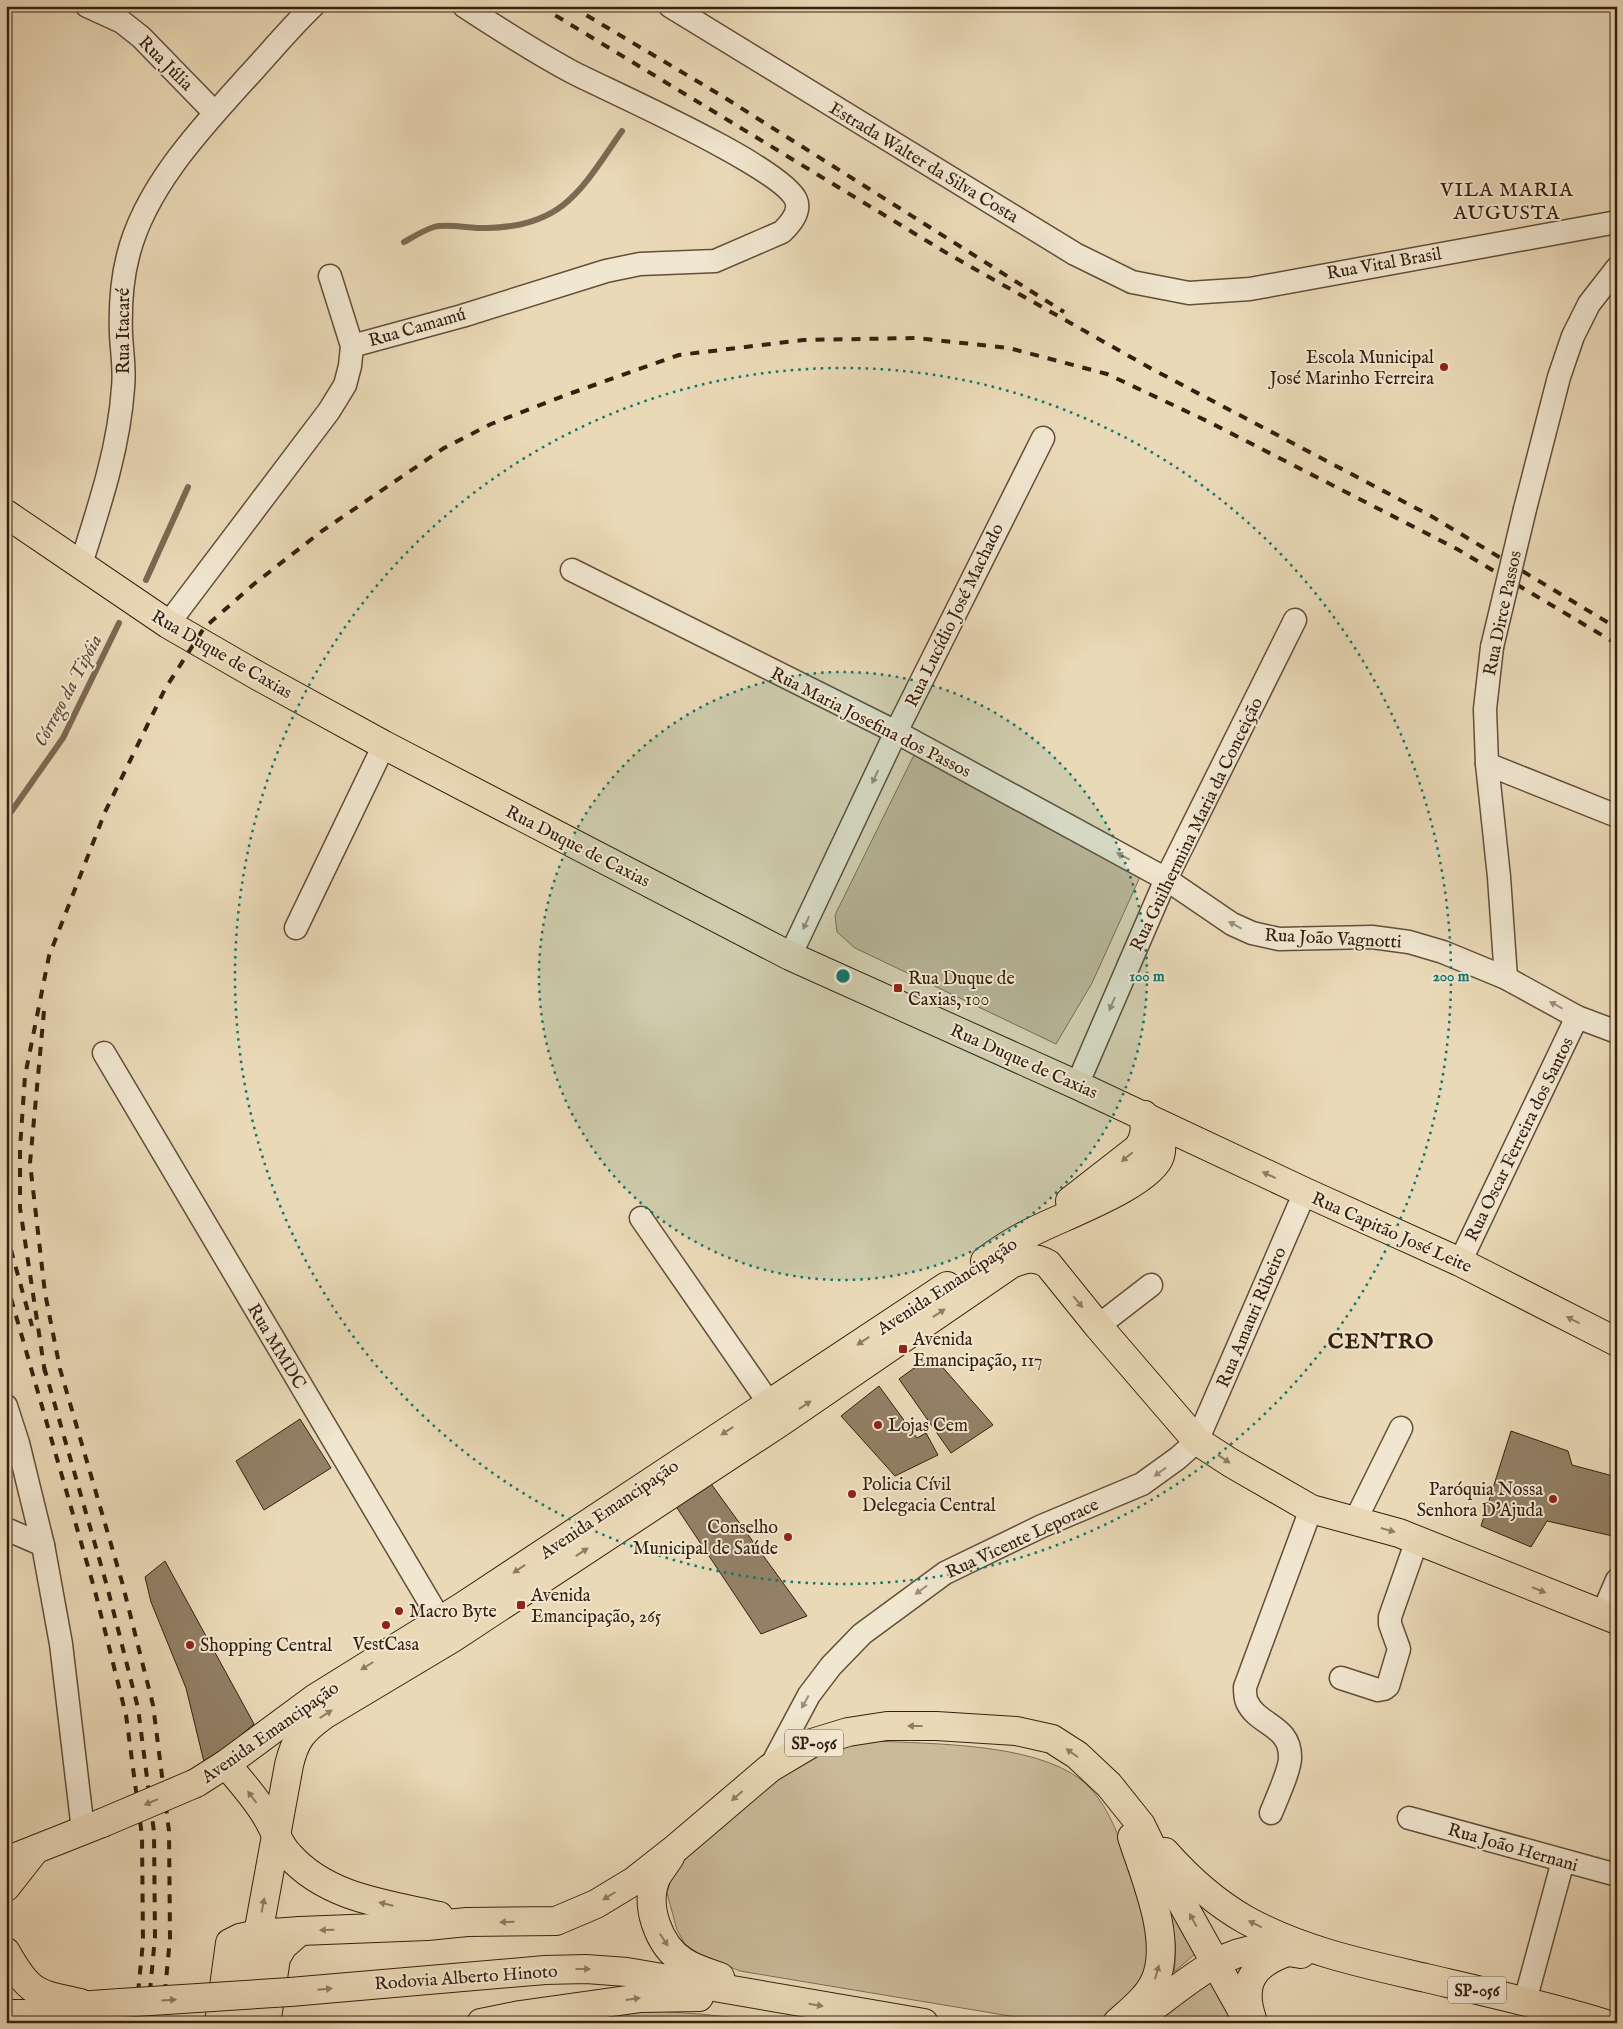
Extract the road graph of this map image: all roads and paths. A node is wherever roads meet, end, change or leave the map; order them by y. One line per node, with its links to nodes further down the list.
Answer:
1 (87, 6): 5 (street, Rua Júlia)
2 (313, 6): 6 (street, Rua Itacaré)
3 (464, 6): 13 (street, Rua Camamú)
4 (670, 6): 12 (street, Estrada Walter da Silva Costa)
5 (127, 14): 6 (street, Rua Júlia)
6 (214, 112): 16 (street, Rua Itacaré)
7 (1617, 222): 8 (street, Rua Vital Brasil)
8 (1580, 228): 9 (street, Rua Vital Brasil); 12 (street, Rua Vital Brasil)
9 (1617, 238)
10 (1617, 268): 22 (street, Rua Dirce Passos, bridge)
11 (330, 276): 13 (street)
12 (1189, 293)
13 (352, 346): 19 (street, Rua Camamú)
14 (1042, 438): 20 (street, Rua Lucídio José Machado)
15 (6, 514): 16 (main road, Rua Duque de Caxias)
16 (81, 564): 19 (main road, Rua Duque de Caxias)
17 (572, 570): 20 (street, Rua Maria Josefina dos Passos)
18 (1295, 620): 24 (street, Rua Guilhermina Maria da Conceição)
19 (168, 624): 21 (main road, Rua Duque de Caxias)
20 (896, 732): 24 (street, Rua Maria Josefina dos Passos, one-way to 20); 26 (street, Rua Lucídio José Machado, one-way to 26)
21 (384, 745): 25 (street); 26 (main road, Rua Duque de Caxias)
22 (1487, 764): 23 (street); 27 (street, Rua Dirce Passos)
23 (1617, 816)
24 (1166, 879): 27 (street, Rua João Vagnotti, one-way to 24); 31 (street, Rua Guilhermina Maria da Conceição, one-way to 31)
25 (296, 928)
26 (790, 956): 31 (main road, Rua Duque de Caxias)
27 (1506, 978): 28 (street, Rua João Vagnotti, one-way to 27)
28 (1577, 1017): 29 (street, Rua João Vagnotti); 39 (street, Rua Oscar Ferreira dos Santos)
29 (1617, 1032)
30 (104, 1053): 55 (street, Rua MMDC)
31 (1077, 1085): 32 (main road, Rua Duque de Caxias)
32 (1144, 1116): 33 (main road); 34 (main road, Rua Duque de Caxias); 38 (main road, one-way to 38)
33 (1200, 1143): 34 (main road, Rua Capitão José Leite); 35 (main road, Rua Capitão José Leite, one-way to 33)
34 (1161, 1146): 36 (main road, Avenida Emancipação)
35 (1305, 1192): 39 (main road, Rua Capitão José Leite); 47 (street, Rua Amauri Ribeiro)
36 (1114, 1193): 38 (main road, Avenida Emancipação); 40 (main road)
37 (641, 1218): 45 (street)
38 (1032, 1232): 45 (main road, Avenida Emancipação, one-way to 45)
39 (1460, 1262): 43 (main road, Rua Capitão José Leite, one-way to 39)
40 (1048, 1264): 42 (main road, one-way to 42); 45 (main road, Avenida Emancipação, one-way to 40)
41 (1151, 1285): 42 (street)
42 (1098, 1326): 47 (main road)
43 (1617, 1342)
44 (6, 1406): 52 (street)
45 (775, 1412): 55 (main road, Avenida Emancipação)
46 (1401, 1428): 49 (street)
47 (1197, 1441): 48 (main road, one-way to 48); 58 (street, Rua Vicente Leporace, one-way to 58)
48 (1311, 1508): 49 (main road); 60 (street)
49 (1355, 1521): 51 (main road, one-way to 51)
50 (6, 1529): 52 (street)
51 (1416, 1540): 54 (main road, one-way to 54); 56 (street)
52 (42, 1545): 63 (street)
53 (1617, 1580): 54 (street)
54 (1609, 1618)
55 (445, 1630): 57 (main road, Avenida Emancipação, one-way to 57); 64 (main road, Avenida Emancipação, one-way to 55)
56 (1341, 1678)
57 (226, 1764): 63 (main road, Avenida Emancipação, one-way to 63, bridge); 64 (main road, one-way to 57)
58 (770, 1768): 59 (main road, SP-056, one-way to 58); 66 (main road, SP-056, one-way to 66)
59 (1109, 1785): 62 (main road, SP-056); 87 (main road, one-way to 59)
60 (1271, 1813)
61 (1409, 1818): 68 (street, Rua João Hernani)
62 (1141, 1825): 76 (main road, SP-056, one-way to 62); 77 (main road, one-way to 62)
63 (93, 1827): 65 (main road, Avenida Emancipação)
64 (276, 1837): 71 (main road, one-way to 64); 73 (main road, one-way to 64)
65 (36, 1848): 67 (main road, Avenida Emancipação); 70 (main road)
66 (676, 1848): 71 (main road, SP-056, one-way to 71); 78 (main road, one-way to 78)
67 (6, 1861)
68 (1563, 1862): 69 (street, Rua João Hernani); 79 (street)
69 (1617, 1875)
70 (6, 1887)
71 (467, 1922): 72 (main road, one-way to 72)
72 (300, 1931): 73 (main road); 84 (main road)
73 (258, 1934): 82 (main road); 83 (main road)
74 (6, 1952): 80 (main road)
75 (1287, 1952): 76 (main road, SP-056); 77 (main road, SP-056); 90 (main road)
76 (1350, 1961): 79 (main road, SP-056)
77 (1215, 1963): 88 (main road, SP-056); 89 (main road)
78 (768, 1997): 80 (main road, Rodovia Alberto Hinoto, one-way to 78, bridge); 85 (main road, one-way to 78); 86 (main road, Rodovia Alberto Hinoto, one-way to 86)
79 (1525, 2001): 91 (main road, SP-056)
80 (91, 2005): 81 (main road, Rodovia Alberto Hinoto)
81 (6, 2014)
82 (219, 2023)
83 (245, 2023)
84 (268, 2023)
85 (481, 2023)
86 (924, 2023)
87 (1117, 2023)
88 (1128, 2023)
89 (1249, 2023)
90 (1254, 2023)
91 (1603, 2023)

